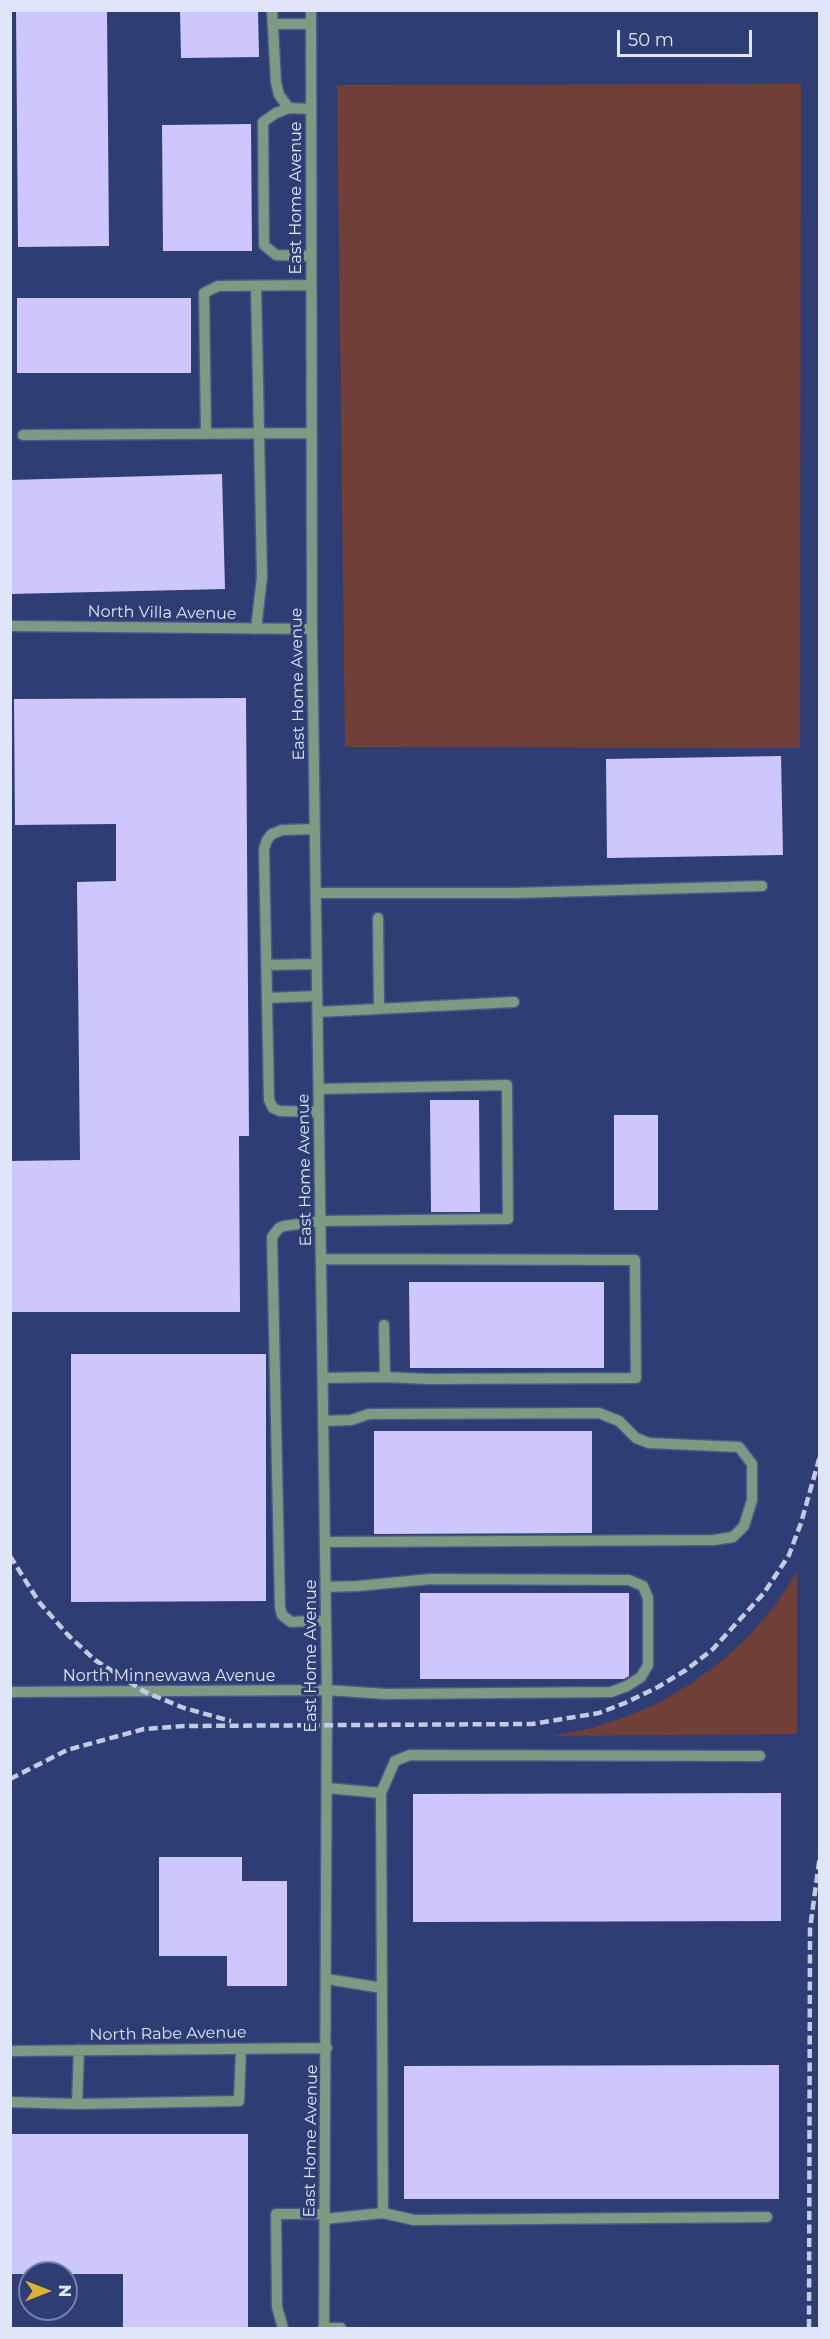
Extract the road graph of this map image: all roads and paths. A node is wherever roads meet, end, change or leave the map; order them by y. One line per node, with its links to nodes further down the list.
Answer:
1 (272, 10): 3 (street)
2 (311, 10): 4 (street, East Home Avenue)
3 (273, 24): 4 (street); 5 (street)
4 (311, 24): 6 (street, East Home Avenue)
5 (289, 108): 6 (street); 7 (street)
6 (311, 109): 7 (street, East Home Avenue)
7 (311, 256): 8 (street, East Home Avenue)
8 (311, 285): 9 (street); 12 (street, East Home Avenue)
9 (256, 286): 10 (street); 11 (street)
10 (206, 433): 11 (street); 13 (street)
11 (259, 433): 12 (street); 15 (street)
12 (312, 433): 16 (street, East Home Avenue)
13 (23, 435)
14 (10, 626): 15 (street, North Villa Avenue)
15 (256, 629): 16 (street, North Villa Avenue)
16 (312, 629): 17 (street, East Home Avenue)
17 (315, 829): 19 (street, East Home Avenue); 22 (street)
18 (762, 886): 19 (street)
19 (316, 892): 21 (street, East Home Avenue)
20 (378, 918): 26 (street)
21 (317, 964): 22 (street); 23 (street, East Home Avenue)
22 (266, 965): 24 (street)
23 (317, 996): 24 (street); 27 (street, East Home Avenue)
24 (267, 998): 29 (street)
25 (514, 1002): 26 (street)
26 (379, 1009): 27 (street)
27 (318, 1012): 28 (street, East Home Avenue)
28 (319, 1089): 29 (street, East Home Avenue); 30 (street)
29 (319, 1112): 30 (street, East Home Avenue)
30 (320, 1221): 31 (street, East Home Avenue); 38 (street)
31 (321, 1259): 33 (street); 34 (street, East Home Avenue)
32 (384, 1325): 33 (street)
33 (385, 1377): 34 (street)
34 (322, 1378): 35 (street, East Home Avenue)
35 (323, 1421): 36 (street, East Home Avenue); 36 (street)
36 (325, 1542): 37 (street, East Home Avenue)
37 (326, 1587): 38 (street, East Home Avenue); 39 (street, North Minnewawa Avenue)
38 (326, 1620): 39 (street, East Home Avenue)
39 (327, 1690): 40 (street, North Minnewawa Avenue); 42 (street, East Home Avenue)
40 (10, 1692)
41 (760, 1756): 43 (street)
42 (327, 1788): 43 (street); 44 (street, East Home Avenue)
43 (381, 1793): 45 (street)
44 (327, 1979): 45 (street); 46 (street, East Home Avenue)
45 (382, 1988): 52 (street)
46 (327, 2048): 47 (street, North Rabe Avenue); 53 (street, East Home Avenue)
47 (241, 2049): 48 (street, North Rabe Avenue); 51 (street)
48 (79, 2050): 49 (street, North Rabe Avenue); 51 (street)
49 (10, 2051)
50 (10, 2102): 51 (street)
51 (77, 2104)
52 (383, 2212): 53 (street); 54 (street)
53 (325, 2217): 55 (street); 56 (street, East Home Avenue)
54 (766, 2217)
55 (283, 2328)
56 (323, 2328): 57 (street)
57 (341, 2328)

